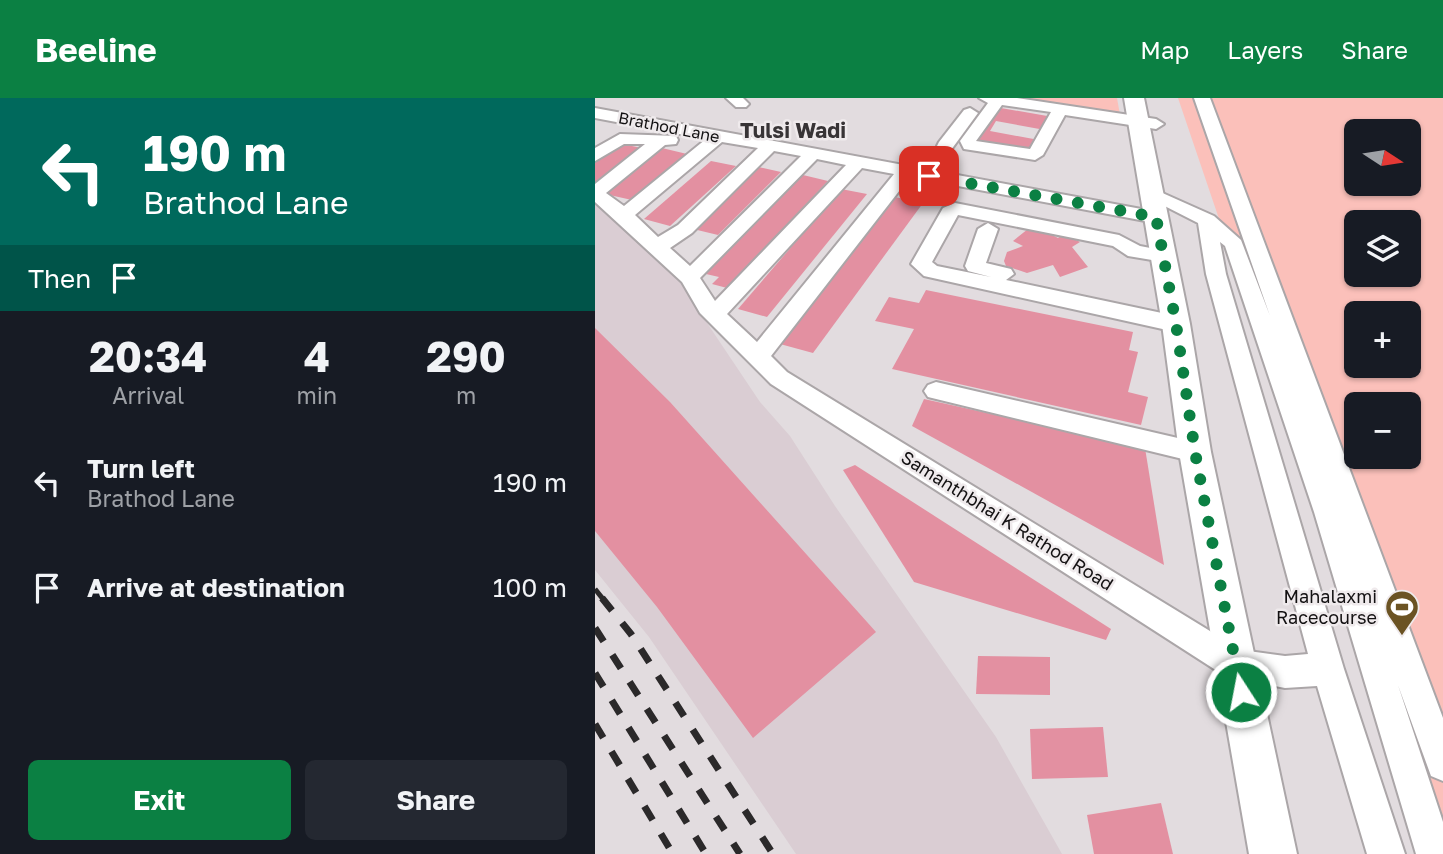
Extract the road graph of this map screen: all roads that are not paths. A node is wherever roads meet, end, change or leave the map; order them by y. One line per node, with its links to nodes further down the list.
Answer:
1 (1134, 98): 7 (main road)
2 (1149, 98): 7 (main road)
3 (1202, 98): 32 (street)
4 (989, 99): 5 (street); 5 (street); 11 (street)
5 (1060, 110): 7 (street)
6 (595, 113): 9 (street, Brathod Lane)
7 (1147, 123): 17 (main road)
8 (662, 139): 9 (street); 13 (street); 16 (street)
9 (712, 142): 10 (street, Brathod Lane); 18 (street)
10 (770, 146): 12 (street, Brathod Lane); 21 (street)
11 (945, 146)
12 (813, 155): 14 (street, Brathod Lane); 23 (street)
13 (595, 156)
14 (857, 163): 15 (street, Brathod Lane); 24 (street)
15 (904, 172): 17 (street, Brathod Lane); 26 (street)
16 (596, 191): 18 (street, Samanthbhai K Rathod Road)
17 (1161, 205): 19 (street); 22 (main road)
18 (622, 214): 21 (street, Samanthbhai K Rathod Road)
19 (1207, 220): 30 (street); 35 (street)
20 (988, 229): 25 (street)
21 (657, 247): 23 (street, Samanthbhai K Rathod Road)
22 (1164, 256): 25 (main road); 25 (street)
23 (688, 276): 24 (street, Samanthbhai K Rathod Road)
24 (714, 314): 26 (street, Samanthbhai K Rathod Road)
25 (1159, 314): 28 (main road)
26 (757, 358): 29 (street, Samanthbhai K Rathod Road)
27 (936, 391): 28 (street)
28 (1195, 452): 29 (main road)
29 (1236, 665): 31 (street); 33 (main road)
30 (1328, 668): 31 (street); 34 (street)
31 (1285, 672)
32 (1443, 764)
33 (1273, 854)
34 (1386, 854)
35 (1435, 854)

